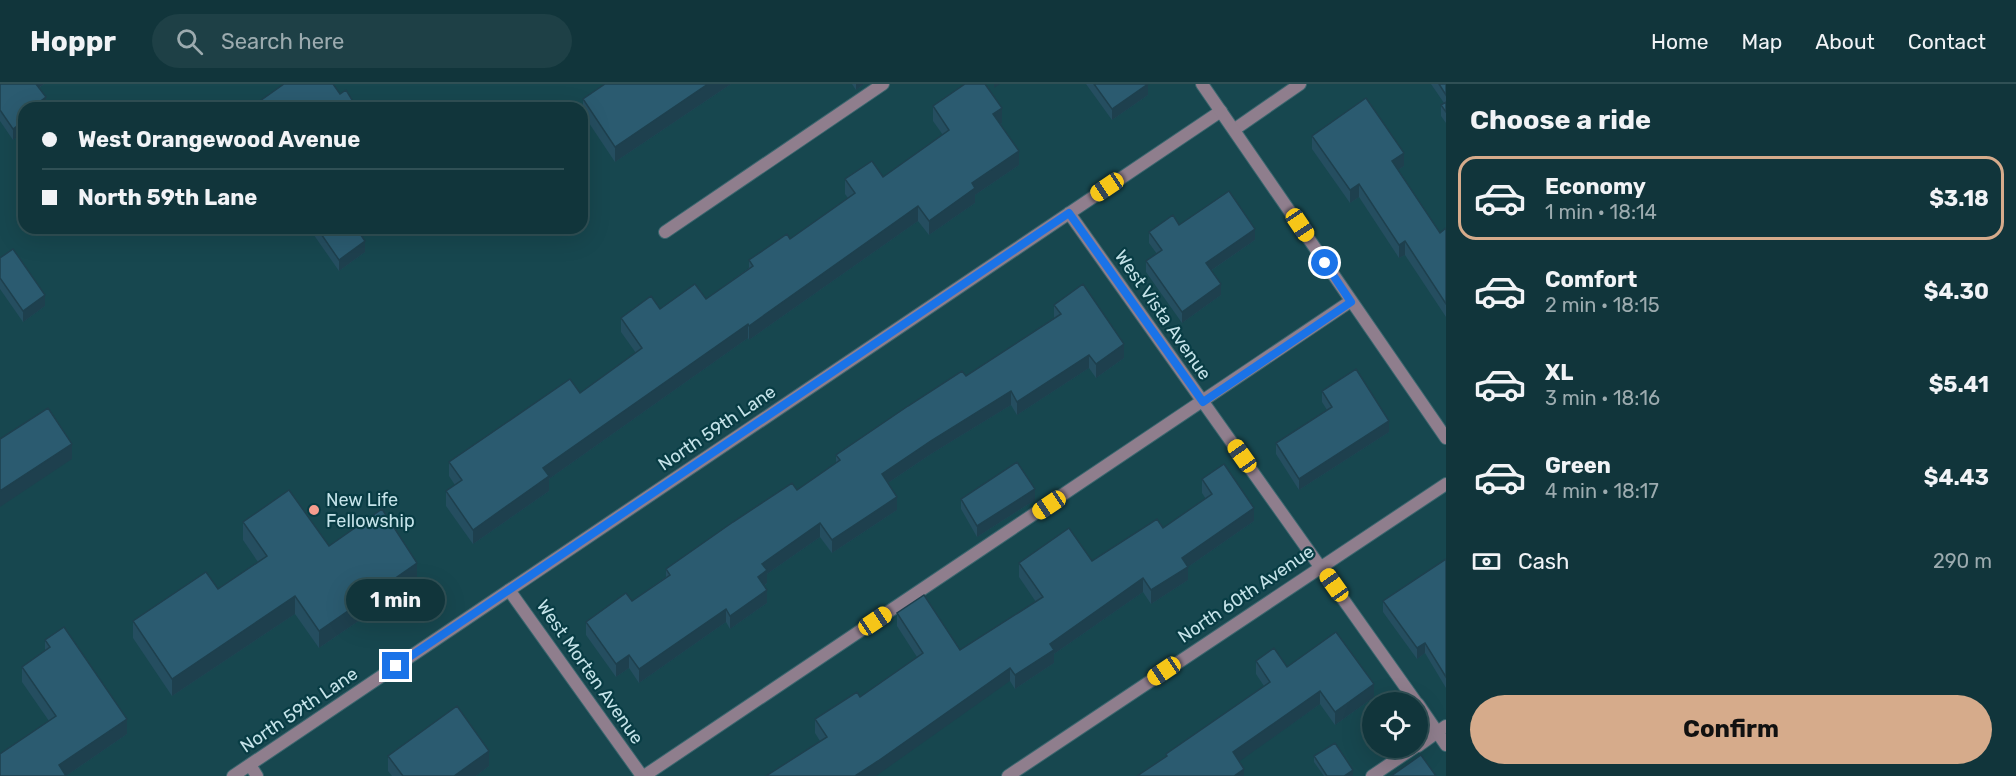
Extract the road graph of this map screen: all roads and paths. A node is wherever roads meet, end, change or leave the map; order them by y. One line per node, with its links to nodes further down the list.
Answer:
1 (883, 84): 7 (street)
2 (1202, 84): 4 (street)
3 (1300, 84): 5 (street)
4 (1221, 111): 5 (street); 6 (street, North 59th Lane)
5 (1235, 129): 8 (street)
6 (1069, 213): 9 (street, West Vista Avenue); 13 (street, North 59th Lane)
7 (665, 232)
8 (1351, 302): 9 (street); 10 (street)
9 (1203, 402): 12 (street, West Vista Avenue); 23 (street)
10 (1446, 438)
11 (1446, 483): 12 (street, North 60th Avenue)
12 (1321, 566): 14 (street, West Vista Avenue); 24 (street, North 60th Avenue)
13 (509, 590): 20 (street, North 59th Lane); 23 (street, West Morten Avenue)
14 (1409, 692)
15 (1428, 714): 16 (street, West Vista Avenue)
16 (1442, 729): 17 (street); 18 (street, West Vista Avenue)
17 (1428, 738)
18 (1446, 745)
19 (1398, 758): 25 (street)
20 (250, 765): 21 (street, North 59th Lane); 22 (street)
21 (233, 776)
22 (257, 776)
23 (643, 776)
24 (1008, 776)
25 (1372, 776)

